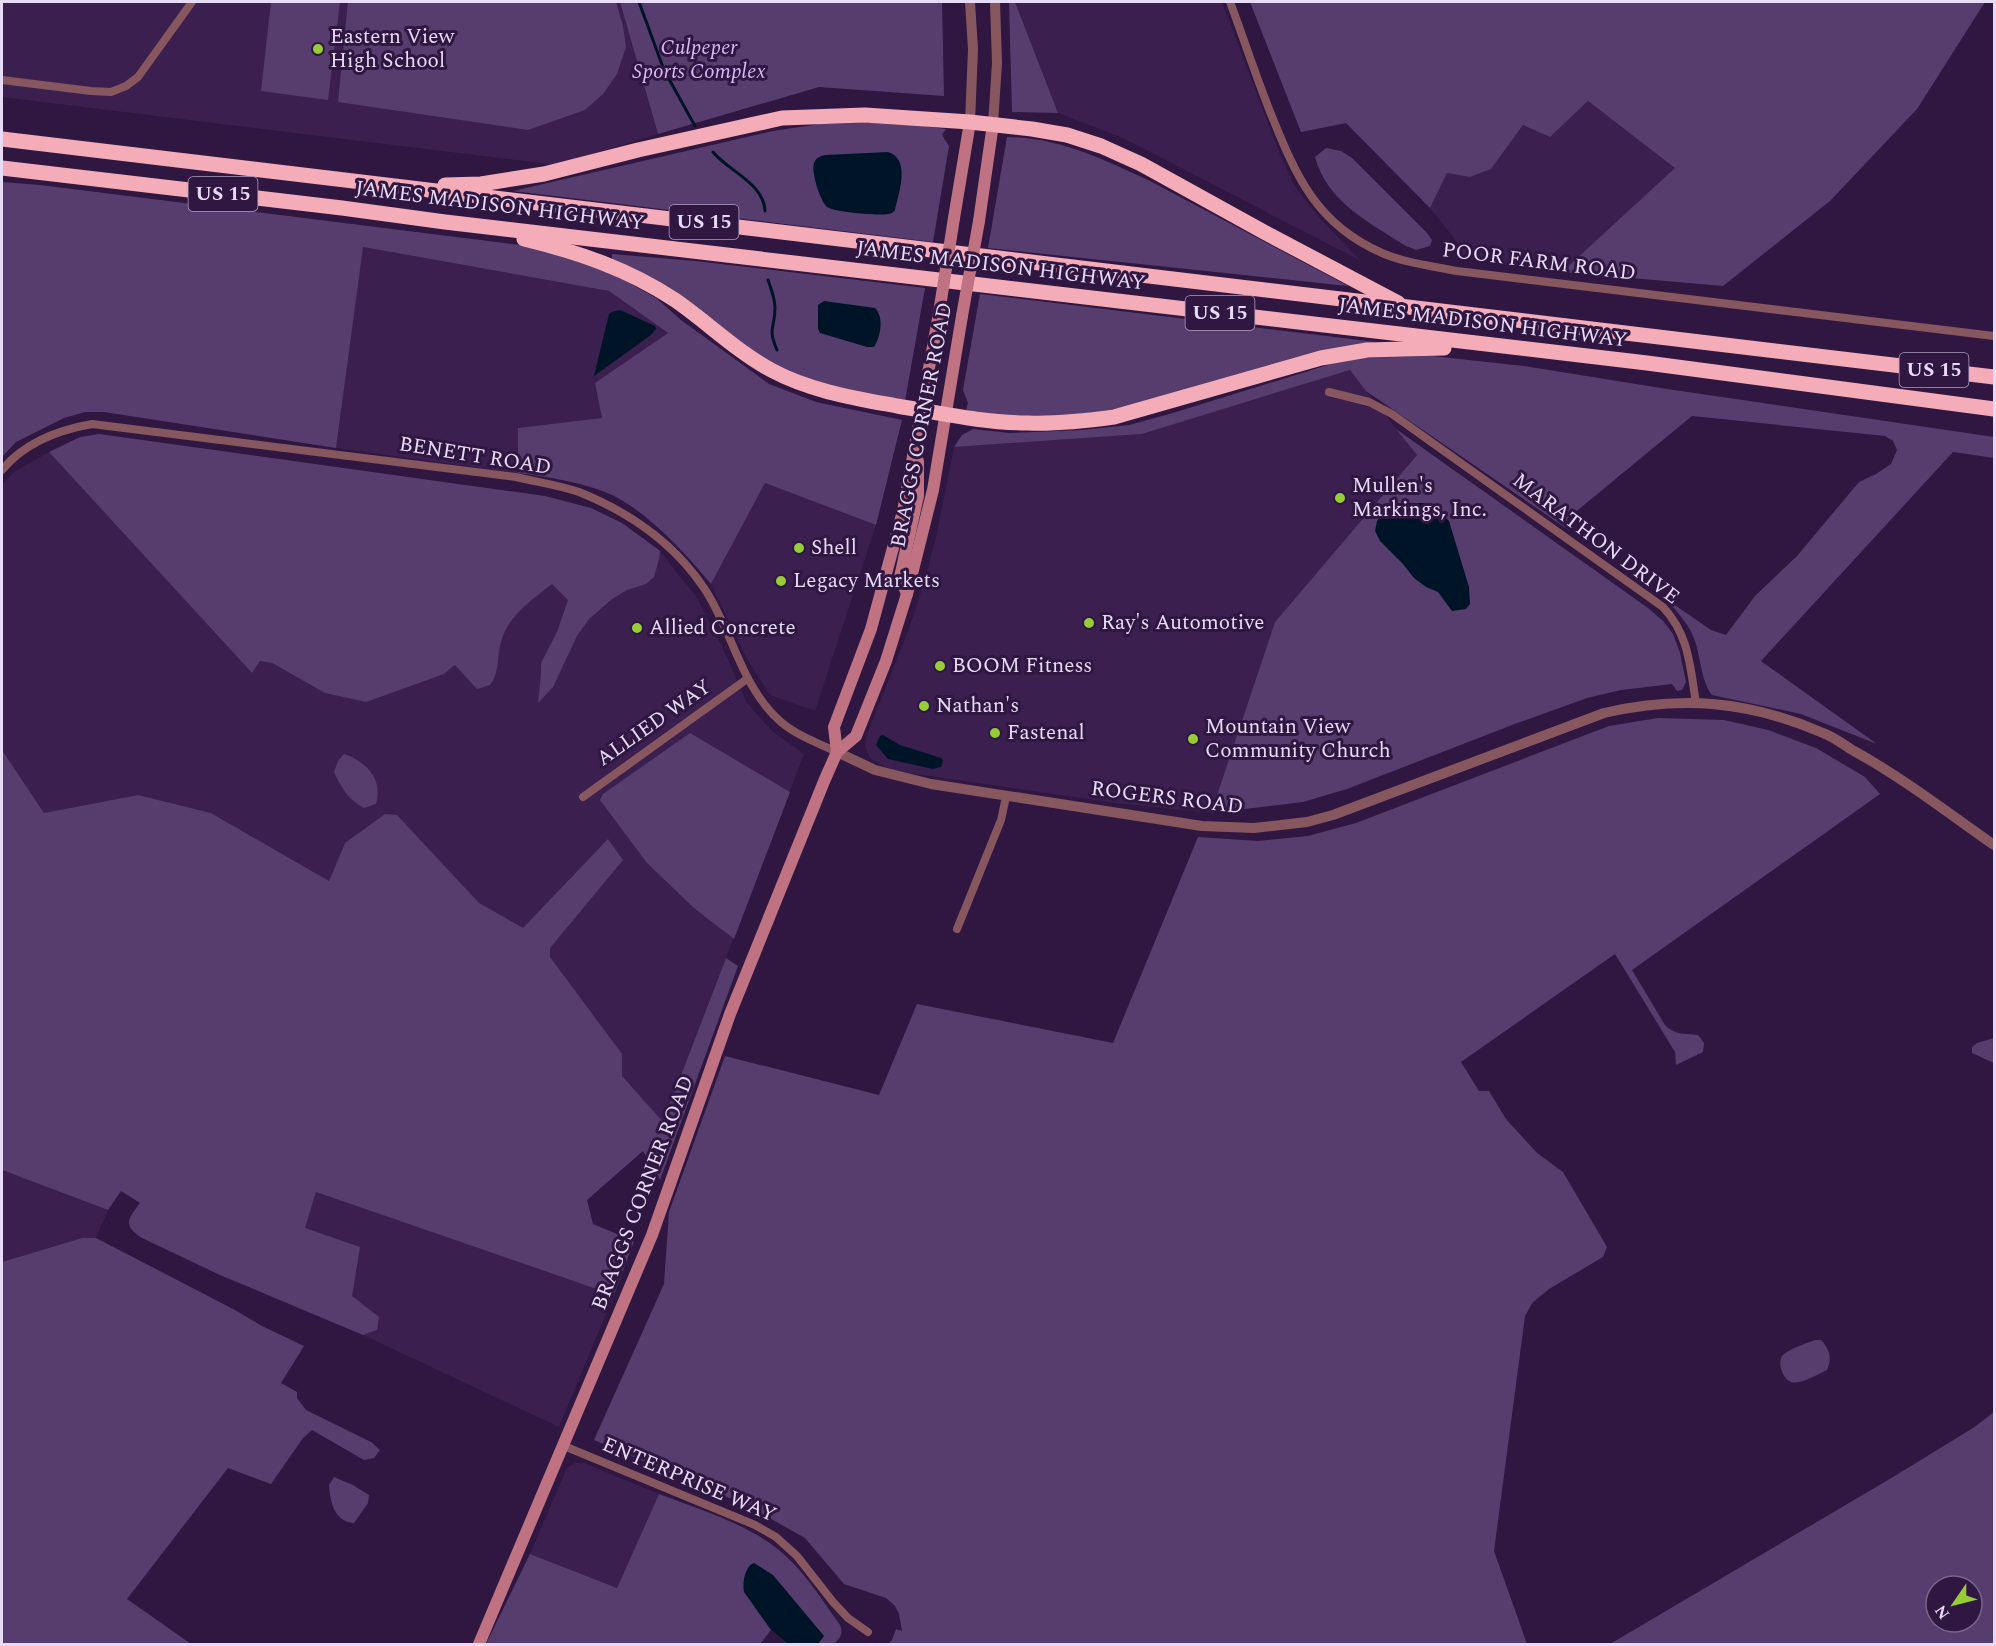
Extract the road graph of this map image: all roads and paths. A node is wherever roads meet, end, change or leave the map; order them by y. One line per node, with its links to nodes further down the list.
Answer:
1 (192, 2): 5 (street)
2 (970, 2): 6 (street)
3 (995, 2): 7 (street)
4 (1230, 2): 13 (street, POOR FARM ROAD)
5 (2, 80)
6 (970, 122): 7 (highway); 10 (highway); 18 (main road, BRAGGS CORNER ROAD, bridge)
7 (993, 124): 12 (highway); 19 (main road, BRAGGS CORNER ROAD, bridge)
8 (2, 139): 10 (highway, JAMES MADISON HIGHWAY / US 15)
9 (2, 168): 11 (highway, JAMES MADISON HIGHWAY / US 15)
10 (402, 188): 12 (highway, JAMES MADISON HIGHWAY / US 15)
11 (445, 222): 14 (highway, JAMES MADISON HIGHWAY / US 15); 18 (highway)
12 (1406, 307): 15 (highway, JAMES MADISON HIGHWAY / US 15)
13 (1995, 336)
14 (1513, 348): 17 (highway, JAMES MADISON HIGHWAY / US 15); 19 (highway)
15 (1995, 377)
16 (1329, 392): 24 (street, MARATHON DRIVE)
17 (1995, 409)
18 (922, 410): 19 (highway); 20 (main road, BRAGGS CORNER ROAD)
19 (946, 414): 22 (main road, BRAGGS CORNER ROAD)
20 (917, 441): 22 (main road); 25 (main road, BRAGGS CORNER ROAD)
21 (2, 470): 23 (street, BENETT ROAD)
22 (907, 594): 25 (main road, BRAGGS CORNER ROAD)
23 (747, 679): 25 (street, BENETT ROAD); 26 (street, ALLIED WAY)
24 (1696, 703): 27 (street, ROGERS ROAD); 28 (street, ROGERS ROAD)
25 (837, 752): 27 (street, ROGERS ROAD); 30 (main road, BRAGGS CORNER ROAD)
26 (583, 797)
27 (1006, 797): 29 (street)
28 (1995, 845)
29 (957, 929)
30 (564, 1446): 31 (street, ENTERPRISE WAY); 32 (main road, BRAGGS CORNER ROAD)
31 (868, 1632)
32 (479, 1644)

